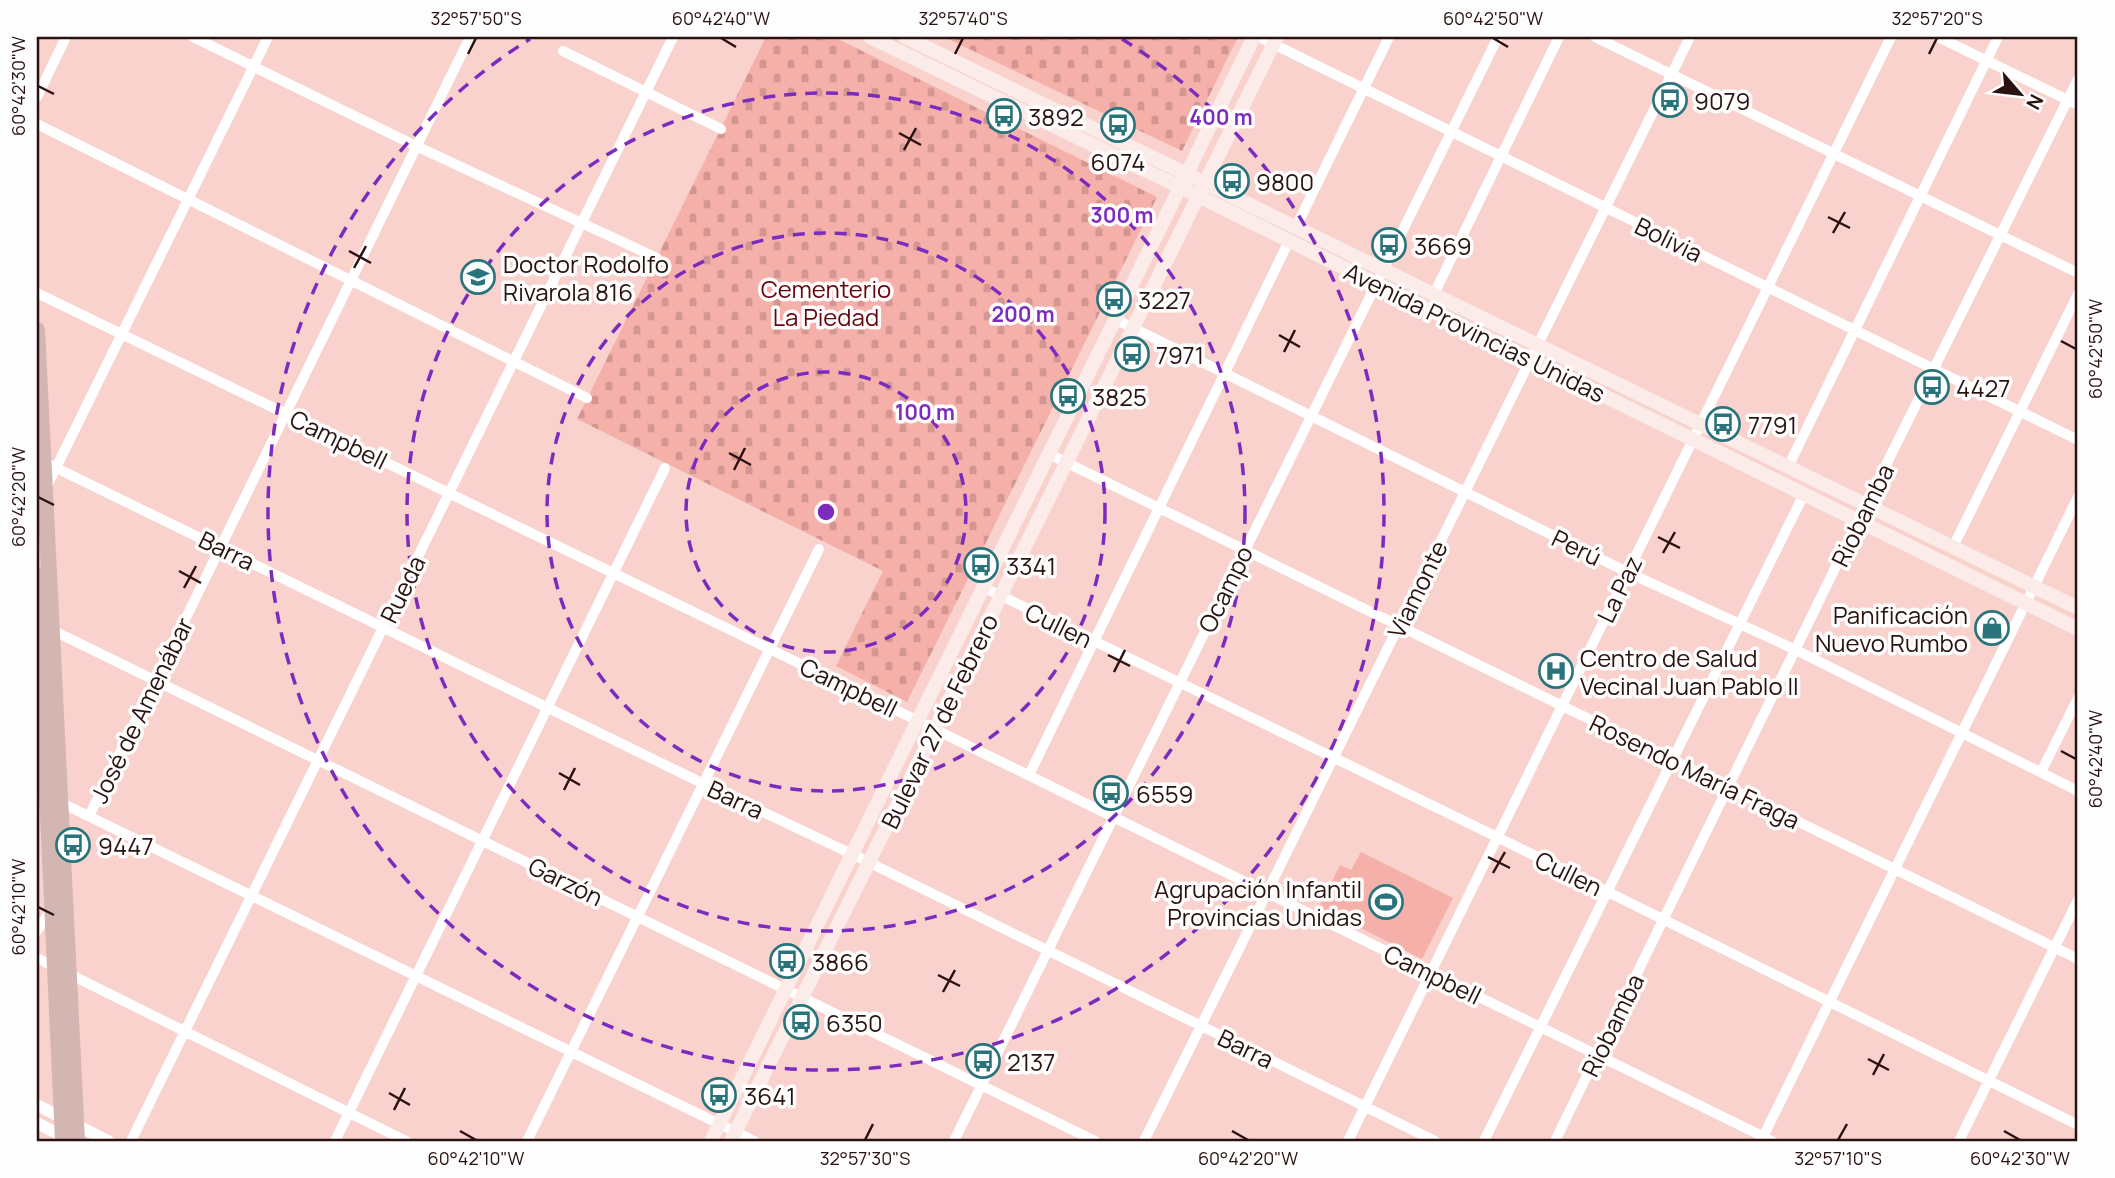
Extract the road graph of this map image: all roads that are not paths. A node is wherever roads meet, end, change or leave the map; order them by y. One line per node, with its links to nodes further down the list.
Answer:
1 (66, 37): 25 (street)
2 (193, 37): 20 (street)
3 (268, 37): 20 (street)
4 (470, 37): 31 (street, José de Amenábar)
5 (673, 37): 24 (street, Rueda)
6 (870, 37): 34 (main road, Avenida Provincias Unidas)
7 (905, 37): 34 (main road, Avenida Provincias Unidas)
8 (1257, 37): 17 (street, Bolivia); 34 (main road, Bulevar 27 de Febrero)
9 (1389, 37): 23 (street)
10 (1498, 37): 30 (street, Ocampo)
11 (1559, 37): 33 (street)
12 (1595, 37): 21 (street)
13 (1690, 37): 21 (street, Viamonte)
14 (1891, 37): 32 (street, La Paz)
15 (1938, 37): 19 (street)
16 (1998, 37): 19 (street)
17 (1275, 40): 23 (street, Bolivia); 35 (main road, Bulevar 27 de Febrero)
18 (564, 51): 24 (street)
19 (1986, 60): 26 (street); 36 (street)
20 (253, 66): 31 (street); 37 (street)
21 (1671, 74): 32 (street); 38 (street, Viamonte)
22 (2078, 79): 26 (street, Riobamba)
23 (1364, 88): 30 (street, Bolivia); 40 (street)
24 (646, 92): 29 (street); 39 (street, Rueda)
25 (37, 97)
26 (2068, 100): 27 (street); 41 (street, Riobamba)
27 (2078, 105)
28 (37, 124): 37 (street)
29 (721, 129)
30 (1451, 132): 33 (street, Bolivia); 43 (street, Ocampo)
31 (416, 146): 39 (street); 45 (street, José de Amenábar)
32 (1833, 153): 36 (street); 47 (street, La Paz)
33 (1501, 156): 38 (street, Bolivia); 49 (street)
34 (1183, 180): 35 (main road, Avenida Provincias Unidas); 51 (main road, Bulevar 27 de Febrero)
35 (1202, 189): 40 (main road, Avenida Provincias Unidas); 52 (main road, Bulevar 27 de Febrero)
36 (1920, 195): 41 (street); 54 (street)
37 (188, 199): 45 (street); 55 (street)
38 (1605, 207): 47 (street, Bolivia); 56 (street, Viamonte)
39 (582, 223): 42 (street); 58 (street, Rueda)
40 (1292, 234): 43 (main road, Avenida Provincias Unidas); 46 (main road, Avenida Provincias Unidas); 60 (street)
41 (2001, 235): 44 (street); 59 (street, Riobamba)
42 (657, 258)
43 (1383, 270): 46 (street, Ocampo); 49 (main road, Avenida Provincias Unidas)
44 (2078, 272)
45 (351, 281): 58 (street); 63 (street, José de Amenábar)
46 (1376, 284): 57 (main road, Avenida Provincias Unidas); 64 (street, Ocampo)
47 (1767, 287): 54 (street, Bolivia); 65 (street, La Paz)
48 (37, 293): 55 (street, Campbell)
49 (1434, 294): 56 (main road, Avenida Provincias Unidas)
50 (2078, 294): 62 (street)
51 (1115, 319): 52 (street, Perú); 68 (main road, Bulevar 27 de Febrero)
52 (1133, 328): 60 (street, Perú); 70 (main road, Bulevar 27 de Febrero)
53 (37, 330): 69 (main road)
54 (1855, 330): 59 (street, Bolivia); 71 (street)
55 (122, 334): 63 (street, Campbell); 69 (street)
56 (1537, 345): 57 (street, Viamonte); 65 (main road, Avenida Provincias Unidas)
57 (1530, 359): 66 (main road, Avenida Provincias Unidas); 73 (street, Viamonte)
58 (513, 362): 61 (street); 74 (street, Rueda)
59 (1934, 369): 62 (street, Bolivia); 77 (street, Riobamba)
60 (1224, 373): 64 (street, Perú); 78 (street)
61 (587, 398)
62 (2020, 412): 67 (street, Bolivia); 81 (street)
63 (286, 413): 74 (street, Campbell); 80 (street, José de Amenábar)
64 (1311, 416): 73 (street, Perú); 83 (street, Ocampo)
65 (1700, 424): 66 (street, La Paz); 71 (main road, Avenida Provincias Unidas)
66 (1692, 439): 75 (main road, Avenida Provincias Unidas); 84 (street, La Paz)
67 (2078, 440)
68 (1049, 454): 70 (street, Rosendo María Fraga); 87 (main road, Bulevar 27 de Febrero)
69 (45, 462): 80 (street, Barra); 93 (main road)
70 (1066, 463): 78 (street, Rosendo María Fraga); 89 (main road, Bulevar 27 de Febrero)
71 (1788, 467): 77 (main road, Avenida Provincias Unidas)
72 (665, 468): 85 (street)
73 (1465, 492): 84 (street, Perú); 94 (street, Viamonte)
74 (449, 493): 85 (street, Campbell); 95 (street, Rueda)
75 (1804, 494): 79 (main road, Avenida Provincias Unidas); 92 (street)
76 (2078, 497): 88 (street)
77 (1866, 505): 79 (street, Riobamba); 81 (main road, Avenida Provincias Unidas)
78 (1159, 508): 83 (street, Rosendo María Fraga); 97 (street)
79 (1858, 521): 90 (main road, Avenida Provincias Unidas); 99 (street, Riobamba)
80 (220, 547): 95 (street, Barra); 100 (street, José de Amenábar)
81 (1953, 547): 88 (main road, Avenida Provincias Unidas)
82 (819, 549): 98 (street)
83 (1245, 550): 94 (street, Rosendo María Fraga); 101 (street, Ocampo)
84 (1627, 572): 92 (street, Perú); 103 (street, La Paz)
85 (614, 573): 98 (street, Campbell); 104 (street)
86 (37, 576): 93 (main road)
87 (983, 587): 89 (street, Cullen); 105 (main road, Bulevar 27 de Febrero)
88 (2034, 587): 90 (street); 91 (main road, Avenida Provincias Unidas)
89 (1001, 596): 97 (street, Cullen); 106 (main road, Bulevar 27 de Febrero)
90 (2026, 604): 96 (main road, Avenida Provincias Unidas); 107 (street)
91 (2078, 608)
92 (1740, 624): 99 (street, Perú); 110 (street)
93 (43, 625): 100 (street, Garzón); 116 (main road)
94 (1399, 625): 103 (street, Rosendo María Fraga); 108 (street, Viamonte)
95 (383, 627): 104 (street, Barra); 109 (street, Rueda)
96 (2078, 629)
97 (1094, 641): 101 (street, Cullen); 112 (street)
98 (770, 649): 105 (street, Campbell); 113 (street)
99 (1796, 650): 107 (street, Perú); 114 (street, Riobamba)
100 (155, 680): 109 (street, Garzón); 117 (street, José de Amenábar)
101 (1179, 683): 108 (street, Cullen); 118 (street, Ocampo)
102 (2078, 698): 111 (street)
103 (1562, 706): 110 (street, Rosendo María Fraga); 119 (street, La Paz)
104 (548, 708): 113 (street, Barra); 120 (street)
105 (918, 721): 106 (street, Campbell); 121 (main road, Bulevar 27 de Febrero)
106 (935, 729): 112 (street, Campbell); 122 (main road, Bulevar 27 de Febrero)
107 (1962, 733): 111 (street, Perú); 123 (street)
108 (1334, 758): 119 (street, Cullen); 124 (street, Viamonte)
109 (318, 760): 120 (street, Garzón); 126 (street, Rueda)
110 (1673, 760): 114 (street, Rosendo María Fraga); 125 (street)
111 (2041, 772): 115 (street, Perú)
112 (1029, 775): 118 (street, Campbell)
113 (704, 784): 121 (street, Barra); 129 (street)
114 (1728, 787): 123 (street, Rosendo María Fraga); 130 (street, Riobamba)
115 (2078, 791)
116 (48, 796): 117 (street); 128 (main road); 136 (main road)
117 (89, 816): 126 (street)
118 (1113, 817): 124 (street, Campbell); 133 (street, Ocampo)
119 (1497, 837): 125 (street, Cullen); 137 (street, La Paz)
120 (483, 840): 129 (street, Garzón); 138 (street)
121 (852, 854): 122 (street, Barra); 139 (main road, Bulevar 27 de Febrero)
122 (869, 862): 133 (street, Barra); 140 (main road, Bulevar 27 de Febrero)
123 (1895, 869): 132 (street, Rosendo María Fraga); 141 (street)
124 (1267, 892): 137 (street, Campbell); 142 (street, Viamonte)
125 (1608, 892): 130 (street, Cullen); 143 (street)
126 (251, 896): 138 (street); 144 (street, Rueda)
127 (2078, 900): 132 (street)
128 (52, 908): 131 (street); 136 (main road)
129 (638, 916): 139 (street, Garzón); 145 (street)
130 (1664, 920): 141 (street, Cullen); 146 (street, Riobamba)
131 (37, 931)
132 (2055, 948): 135 (street, Rosendo María Fraga); 147 (street)
133 (1048, 950): 142 (street, Barra); 148 (street, Ocampo)
134 (37, 958): 136 (street)
135 (2078, 959)
136 (62, 971): 144 (street); 155 (main road)
137 (1430, 973): 143 (street, Campbell); 150 (street, La Paz)
138 (416, 976): 145 (street); 151 (street)
139 (786, 988): 140 (street, Garzón); 153 (main road, Bulevar 27 de Febrero)
140 (803, 996): 148 (street, Garzón); 156 (main road, Bulevar 27 de Febrero)
141 (1830, 1002): 147 (street, Cullen); 157 (street)
142 (1201, 1026): 150 (street, Barra); 167 (street, Viamonte)
143 (1541, 1027): 146 (street, Campbell); 170 (street)
144 (185, 1032): 151 (street); 159 (street, Rueda)
145 (571, 1052): 153 (street); 162 (street)
146 (1597, 1055): 157 (street, Campbell); 171 (street, Riobamba)
147 (1989, 1080): 154 (street, Cullen); 172 (street)
148 (982, 1085): 165 (street, Ocampo); 166 (street, Garzón)
149 (37, 1105): 155 (street)
150 (1365, 1107): 168 (street, La Paz); 169 (street, Barra)
151 (349, 1113): 160 (street); 161 (street)
152 (37, 1123): 155 (street)
153 (719, 1124): 156 (street); 163 (main road, Bulevar 27 de Febrero)
154 (2078, 1125)
155 (69, 1134): 158 (street)
156 (733, 1137): 164 (street)
157 (1766, 1140)
158 (108, 1141)
159 (131, 1141)
160 (335, 1141)
161 (406, 1141)
162 (527, 1141)
163 (711, 1141)
164 (754, 1141)
165 (954, 1141)
166 (1095, 1141)
167 (1144, 1141)
168 (1348, 1141)
169 (1435, 1141)
170 (1485, 1141)
171 (1555, 1141)
172 (1959, 1141)

